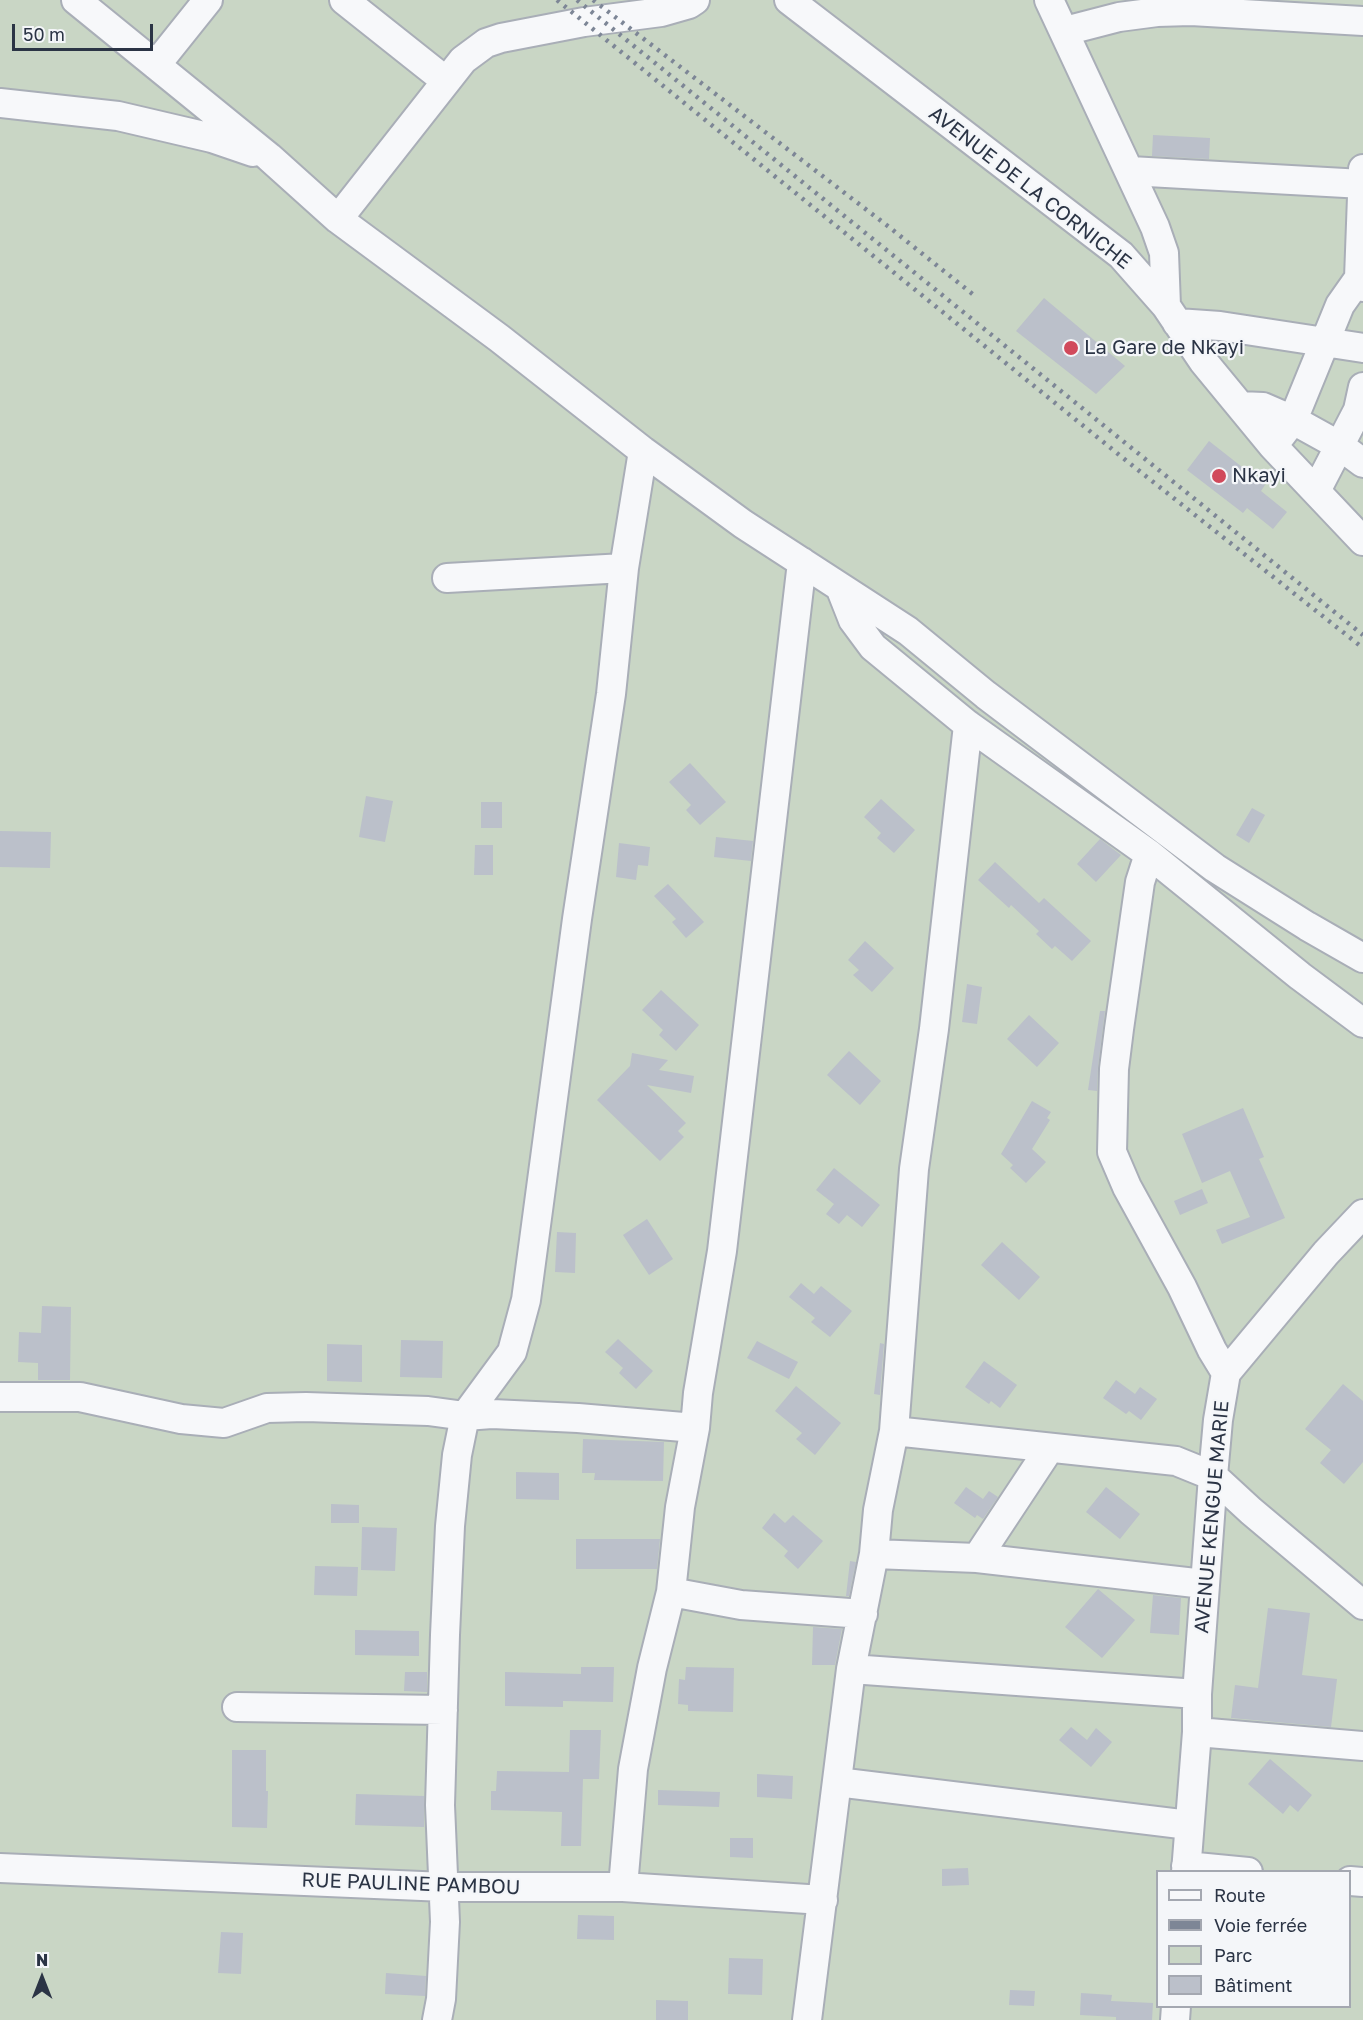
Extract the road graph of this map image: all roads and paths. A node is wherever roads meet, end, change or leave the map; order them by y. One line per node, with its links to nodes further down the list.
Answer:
1 (76, 0): 10 (street)
2 (208, 0): 10 (street)
3 (344, 0): 11 (street)
4 (695, 0): 11 (street)
5 (789, 0): 19 (street, AVENUE DE LA CORNICHE)
6 (1049, 0): 9 (street)
7 (1092, 12): 8 (street); 9 (street)
8 (1363, 21)
9 (1065, 31): 15 (street)
10 (156, 65): 13 (street)
11 (446, 81): 17 (street)
12 (0, 103): 13 (street)
13 (269, 157): 17 (street)
14 (1363, 169): 16 (street)
15 (1130, 171): 16 (street); 19 (street)
16 (1363, 184): 18 (street)
17 (338, 219): 27 (street)
18 (1361, 282): 20 (street)
19 (1172, 314): 20 (street); 23 (street, AVENUE DE LA CORNICHE)
20 (1325, 342): 21 (street); 24 (street)
21 (1363, 348)
22 (1363, 387): 26 (street)
23 (1240, 406): 24 (street); 25 (street, AVENUE DE LA CORNICHE)
24 (1293, 420): 25 (street); 26 (street)
25 (1273, 446): 29 (street, AVENUE DE LA CORNICHE)
26 (1340, 446): 28 (street); 29 (street)
27 (643, 451): 31 (street); 32 (street)
28 (1363, 463)
29 (1316, 491): 30 (street, AVENUE DE LA CORNICHE)
30 (1363, 541)
31 (802, 562): 34 (street); 43 (street)
32 (624, 568): 33 (street); 42 (street)
33 (447, 578)
34 (840, 587): 35 (street); 37 (street)
35 (968, 725): 36 (street); 44 (street)
36 (1149, 854): 38 (street); 40 (street)
37 (1363, 958)
38 (1363, 1023)
39 (1363, 1214): 40 (street, AVENUE KENGUE MARIE)
40 (1226, 1373): 46 (street, AVENUE KENGUE MARIE)
41 (0, 1397): 42 (street)
42 (465, 1416): 43 (street); 56 (street)
43 (695, 1428): 50 (street)
44 (894, 1431): 45 (street); 47 (street)
45 (1049, 1449): 46 (street); 48 (street)
46 (1213, 1476): 49 (street, AVENUE KENGUE MARIE); 51 (street)
47 (874, 1554): 48 (street); 52 (street)
48 (977, 1558): 49 (street)
49 (1204, 1584): 54 (street, AVENUE KENGUE MARIE)
50 (671, 1592): 52 (street); 65 (street)
51 (1363, 1605)
52 (863, 1614): 53 (street)
53 (851, 1669): 54 (street); 59 (street)
54 (1197, 1694): 57 (street, AVENUE KENGUE MARIE)
55 (237, 1707): 56 (street)
56 (443, 1710): 64 (street)
57 (1197, 1732): 58 (street); 60 (street, AVENUE KENGUE MARIE)
58 (1363, 1746)
59 (837, 1782): 60 (street); 66 (street)
60 (1189, 1825): 62 (street, AVENUE KENGUE MARIE)
61 (0, 1868): 64 (street, RUE PAULINE PAMBOU)
62 (1186, 1869): 63 (street)
63 (1207, 1870)
64 (445, 1887): 65 (street, RUE PAULINE PAMBOU); 67 (street)
65 (623, 1887): 66 (street, RUE PAULINE PAMBOU)
66 (823, 1900): 68 (street)
67 (437, 2020)
68 (807, 2020)

